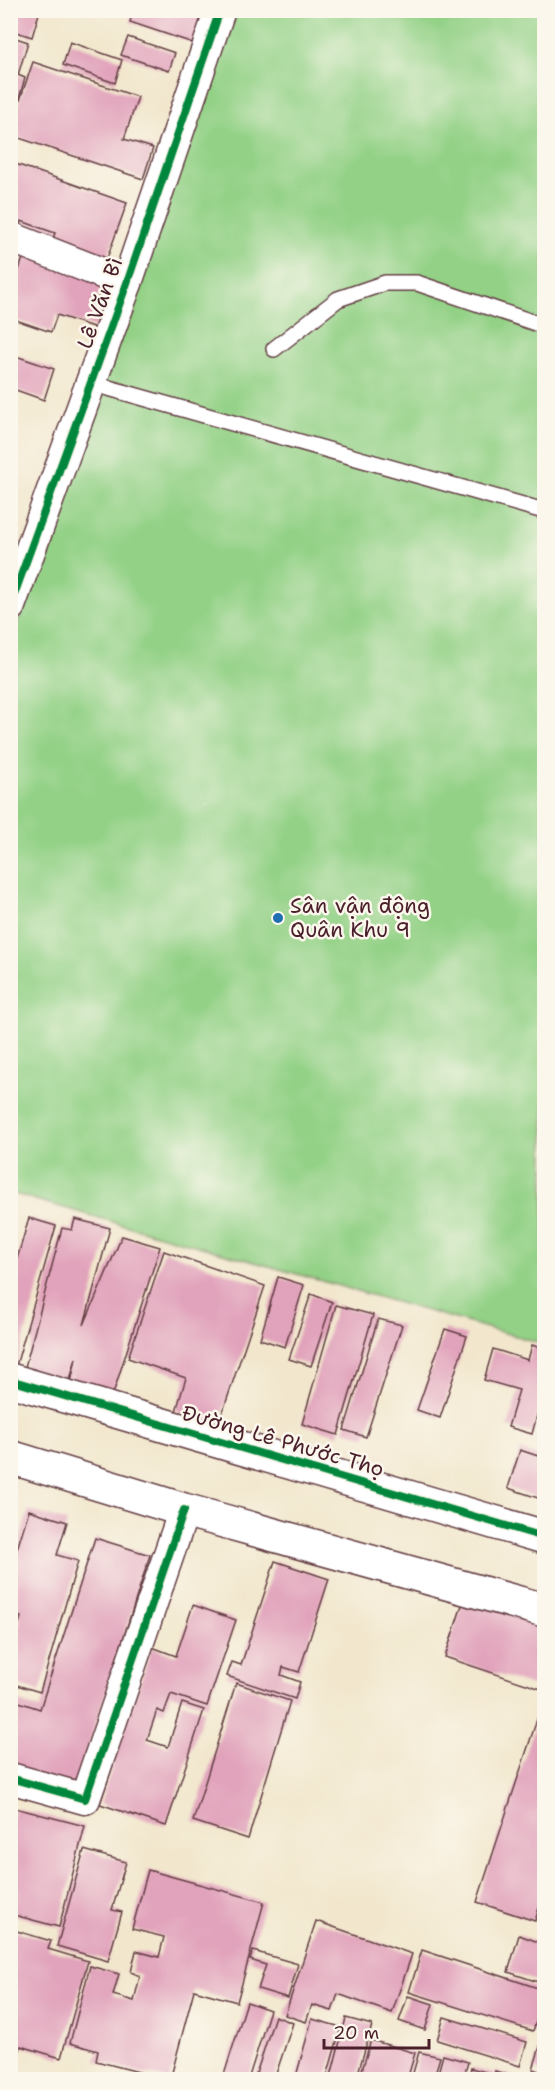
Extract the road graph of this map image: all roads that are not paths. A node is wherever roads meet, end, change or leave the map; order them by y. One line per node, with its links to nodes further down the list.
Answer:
1 (220, 10): 3 (street, Lê Văn Bì)
2 (10, 237): 3 (street)
3 (127, 283): 6 (street, Lê Văn Bì)
4 (544, 326): 5 (lane)
5 (274, 349)
6 (91, 383): 7 (lane); 8 (street, Lê Văn Bì)
7 (544, 511)
8 (10, 606)
9 (10, 1380): 12 (street, Đường Lê Phước Thọ)
10 (10, 1457): 11 (street)
11 (184, 1510): 13 (street); 14 (street)
12 (544, 1537)
13 (544, 1610)
14 (10, 1778)

